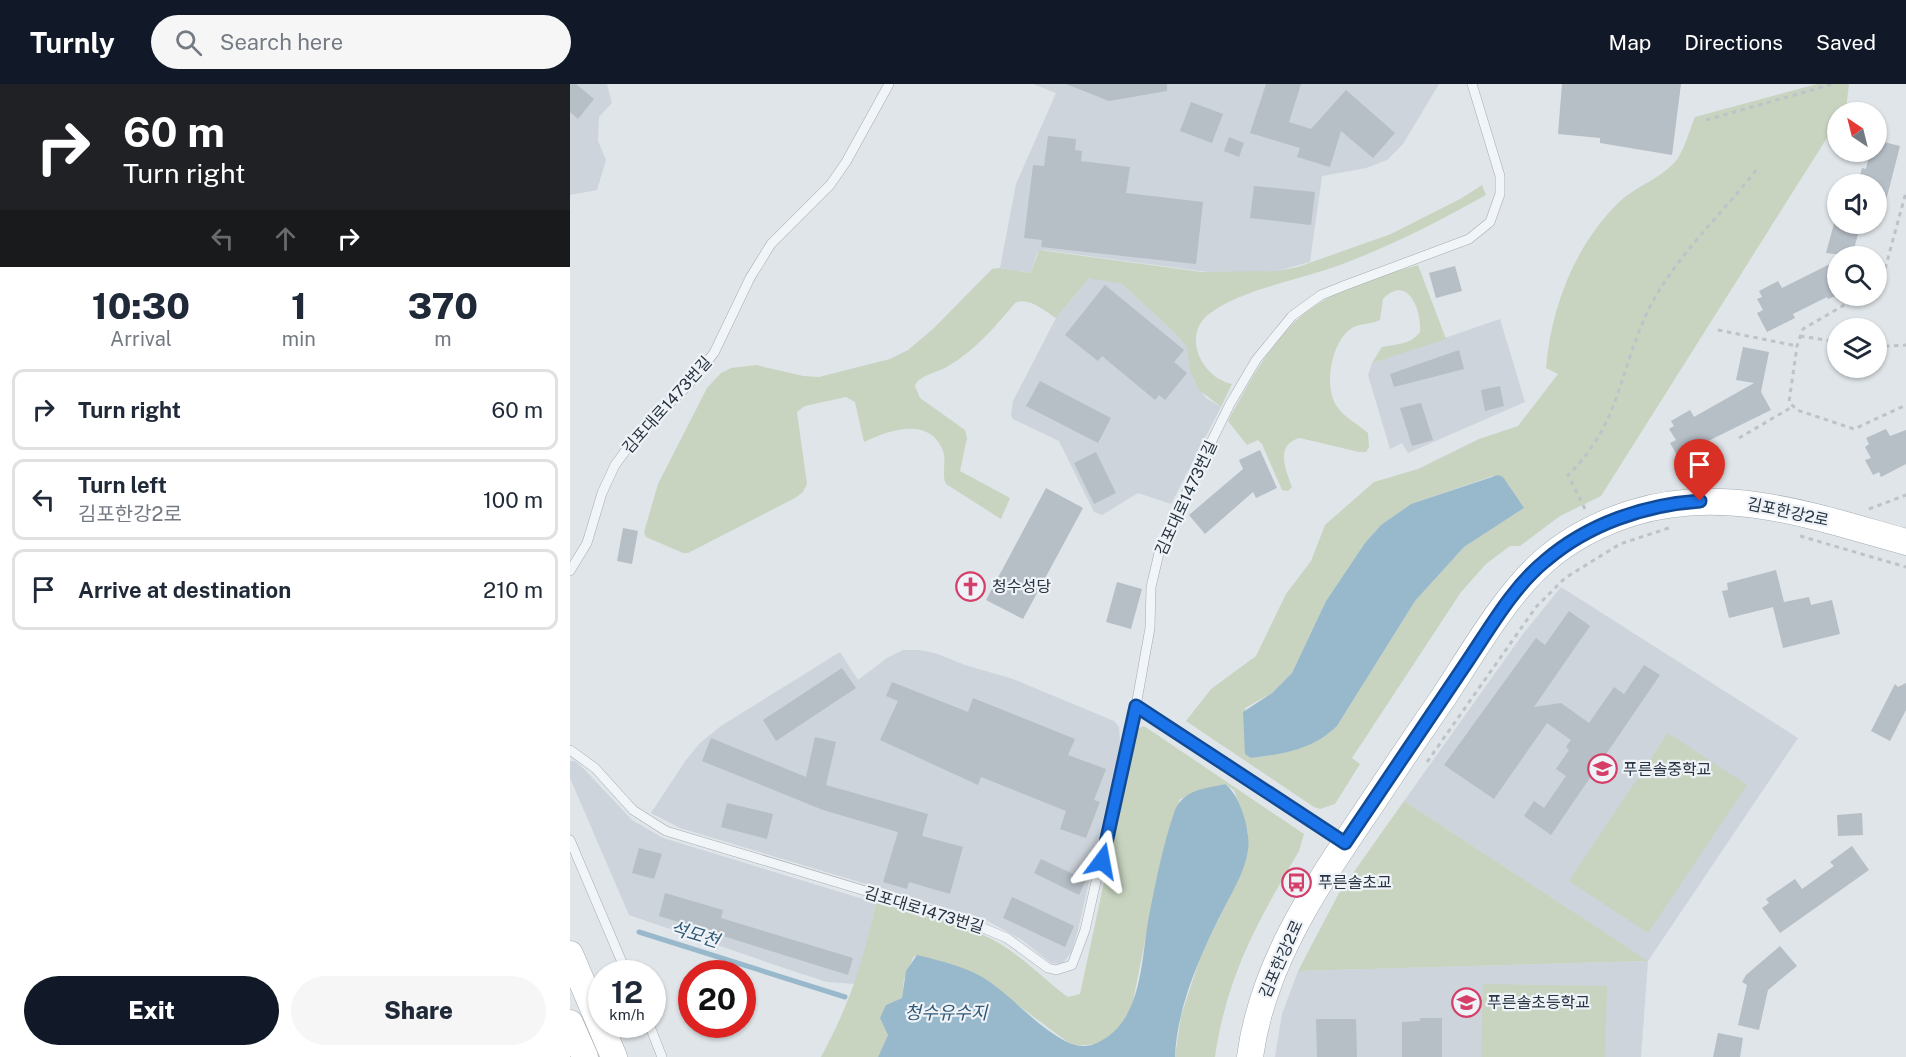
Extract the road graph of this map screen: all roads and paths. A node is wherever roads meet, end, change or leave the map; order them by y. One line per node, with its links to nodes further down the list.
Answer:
1 (889, 84): 25 (lane, 김포대로1473번길)
2 (1472, 84): 26 (lane, 김포대로1473번길)
3 (1833, 84): 4 (path)
4 (1706, 120)
5 (1757, 169): 20 (path)
6 (1906, 192): 7 (path)
7 (1887, 262)
8 (1841, 306): 10 (path)
9 (1718, 330): 13 (path)
10 (1800, 336): 11 (path); 13 (path)
11 (1827, 340)
12 (1906, 345): 14 (path)
13 (1797, 346): 16 (path)
14 (1887, 346)
15 (1906, 405): 16 (path)
16 (1792, 407): 17 (path)
17 (1739, 438)
18 (1906, 495): 19 (path)
19 (1867, 510)
20 (1586, 511)
21 (1682, 525): 28 (path)
22 (1799, 536): 24 (path)
23 (1906, 542): 30 (street, 김포한강2로)
24 (1906, 567)
25 (570, 571)
26 (1136, 706): 27 (lane, 김포대로1473번길); 30 (lane)
27 (570, 750)
28 (1425, 764)
29 (570, 840): 32 (lane)
30 (1345, 843): 38 (street, 김포한강2로)
31 (570, 954): 36 (street)
32 (621, 960)
33 (570, 1023): 35 (street)
34 (655, 1038): 37 (lane)
35 (585, 1057)
36 (614, 1057)
37 (662, 1057)
38 (1250, 1057)

